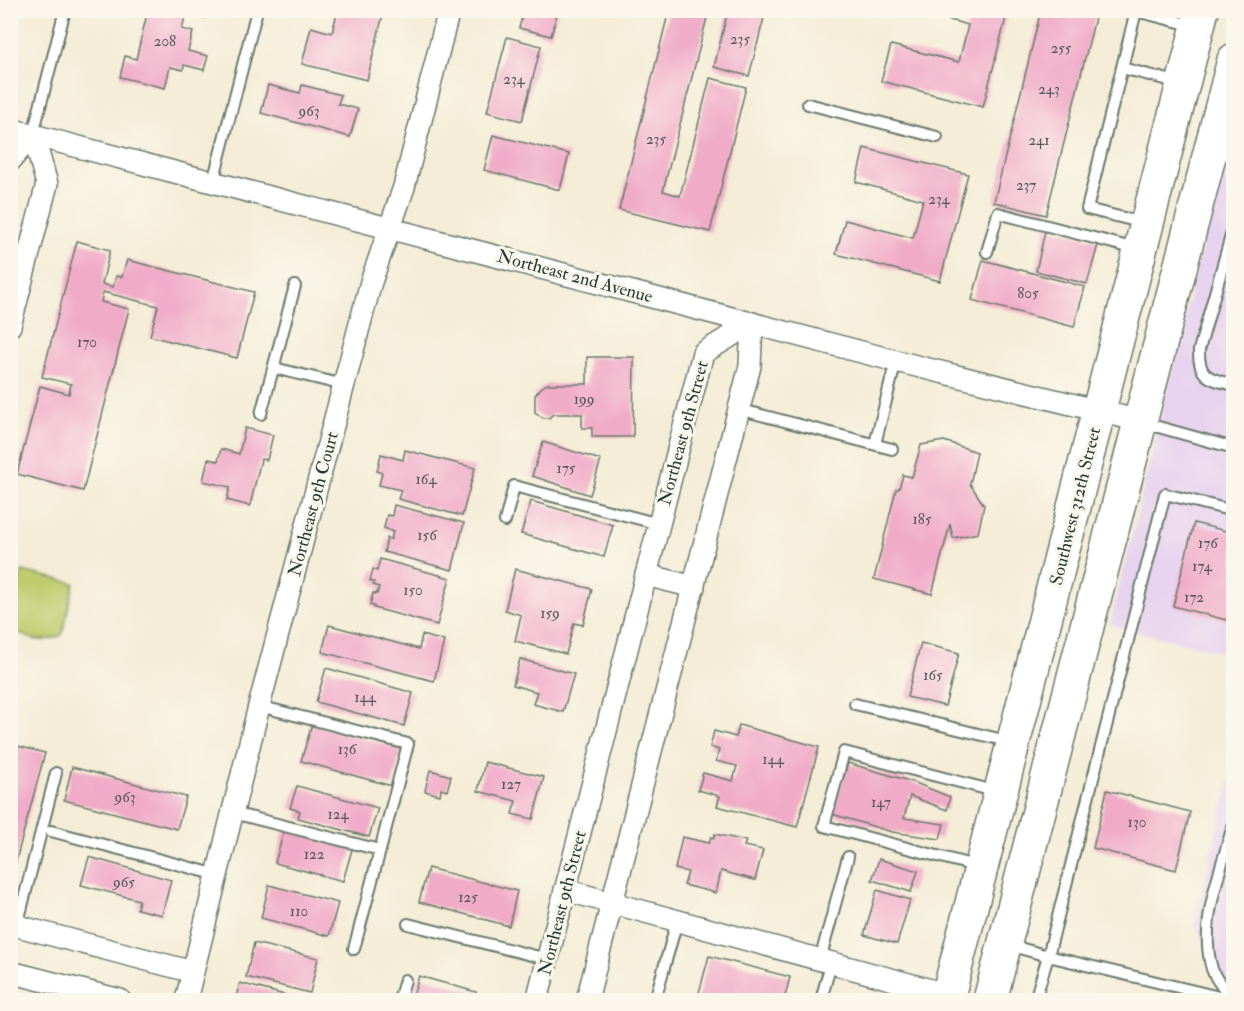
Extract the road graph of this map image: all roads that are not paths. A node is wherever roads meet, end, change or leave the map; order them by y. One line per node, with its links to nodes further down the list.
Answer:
1 (65, 10): 10 (lane)
2 (257, 10): 13 (lane)
3 (449, 10): 15 (street, Northeast 9th Court)
4 (1200, 18): 6 (lane); 7 (highway, Southwest 312th Street)
5 (1233, 60): 29 (highway)
6 (1122, 68): 7 (lane); 16 (lane)
7 (1184, 84): 16 (highway, Southwest 312th Street)
8 (808, 104): 11 (lane)
9 (10, 129): 10 (street, Northeast 2nd Avenue)
10 (33, 134): 12 (street); 13 (street, Northeast 2nd Avenue); 21 (street)
11 (937, 137)
12 (10, 161)
13 (213, 182): 15 (street, Northeast 2nd Avenue)
14 (1233, 225): 17 (lane)
15 (391, 227): 20 (street, Northeast 2nd Avenue); 24 (street, Northeast 9th Court)
16 (1144, 237): 18 (lane); 27 (highway, Southwest 312th Street)
17 (1232, 241): 25 (lane)
18 (987, 252)
19 (295, 286): 23 (lane)
20 (752, 323): 22 (street, Northeast 2nd Avenue); 26 (street); 35 (street, Northeast 9th Street)
21 (10, 326)
22 (896, 361): 27 (street, Northeast 2nd Avenue); 30 (lane)
23 (274, 368): 24 (lane); 28 (lane)
24 (344, 385): 39 (street, Northeast 9th Court)
25 (1233, 385)
26 (738, 410): 30 (lane); 37 (street)
27 (1099, 411): 29 (street, Northeast 2nd Avenue); 40 (highway, Southwest 312th Street)
28 (261, 414)
29 (1140, 421): 31 (lane); 55 (highway)
30 (874, 444): 32 (lane)
31 (1233, 448)
32 (892, 449)
33 (1233, 511): 57 (lane)
34 (505, 521): 35 (lane)
35 (659, 524): 36 (street, Northeast 9th Street)
36 (646, 575): 37 (street); 50 (street, Northeast 9th Street)
37 (694, 587): 51 (street)
38 (855, 704): 40 (lane)
39 (259, 706): 43 (street, Northeast 9th Court); 46 (lane)
40 (1014, 742): 42 (highway, Southwest 312th Street)
41 (56, 773): 54 (lane)
42 (1001, 793): 48 (highway, Southwest 312th Street); 48 (lane)
43 (233, 813): 46 (lane); 49 (street, Northeast 9th Court)
44 (1233, 822): 73 (lane)
45 (51, 831): 49 (lane)
46 (380, 850): 56 (lane)
47 (848, 857): 59 (lane)
48 (982, 867): 63 (highway, Southwest 312th Street)
49 (218, 875): 61 (street, Northeast 9th Court)
50 (566, 890): 51 (street); 58 (street, Northeast 9th Street)
51 (612, 903): 52 (street); 68 (street)
52 (677, 921): 59 (street); 69 (lane)
53 (408, 924): 58 (lane)
54 (14, 925): 61 (street)
55 (1005, 944): 57 (lane); 71 (highway)
56 (354, 949)
57 (1047, 956): 72 (lane); 73 (lane)
58 (547, 959): 67 (street, Northeast 9th Street)
59 (826, 962): 63 (street); 70 (lane)
60 (10, 972): 64 (street)
61 (193, 972): 65 (street, Northeast 9th Court)
62 (405, 980): 66 (lane)
63 (948, 998)
64 (120, 1000)
65 (186, 1000)
66 (399, 1000)
67 (537, 1000)
68 (587, 1000)
69 (655, 1000)
70 (821, 1000)
71 (990, 1000)
72 (1035, 1000)
73 (1232, 1000)

